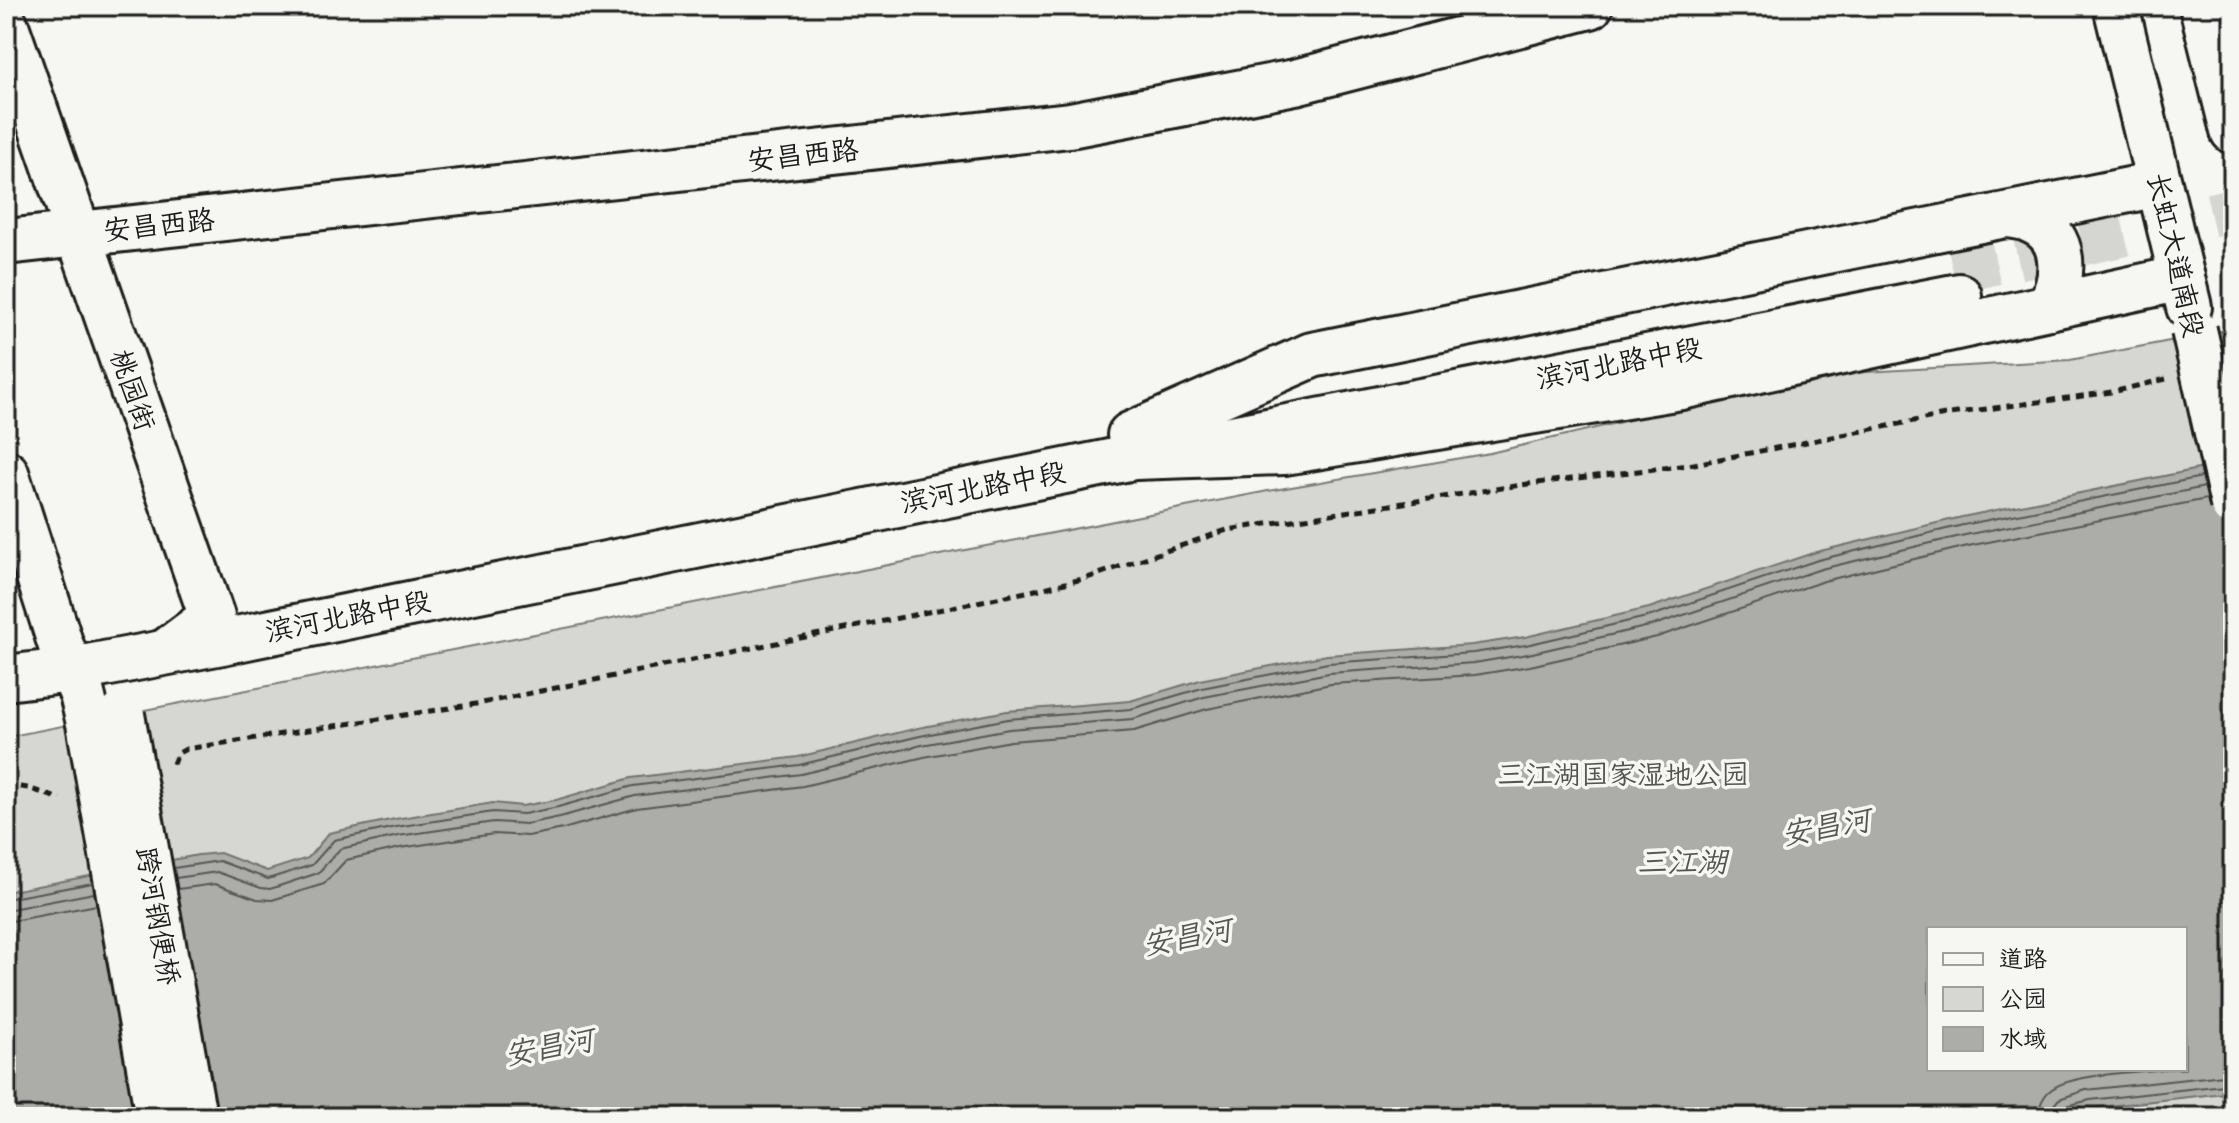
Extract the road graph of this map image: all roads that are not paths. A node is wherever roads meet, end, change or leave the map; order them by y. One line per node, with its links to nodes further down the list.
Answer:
1 (1476, 6): 10 (main road, 安昌西路)
2 (1590, 6): 10 (main road, 安昌西路)
3 (2116, 6): 7 (main road, 长虹大道南段)
4 (2202, 6): 6 (main road)
5 (6, 26): 10 (main road, 桃园街)
6 (2233, 131)
7 (2159, 184): 9 (main road); 12 (main road, 长虹大道南段)
8 (6, 215): 10 (main road, 安昌西路)
9 (2008, 215): 14 (main road); 15 (main road)
10 (74, 221): 11 (main road, 安昌西路); 18 (main road, 桃园街)
11 (6, 242)
12 (2182, 278): 14 (main road); 17 (main road, 长虹大道南段, bridge)
13 (1956, 284): 15 (main road, 滨河北路中段)
14 (2049, 307): 15 (main road)
15 (1132, 446): 18 (main road, 滨河北路中段); 20 (main road, 滨河北路中段)
16 (6, 473): 21 (main road)
17 (2233, 504)
18 (212, 617): 20 (main road); 21 (main road, 滨河北路中段)
19 (6, 653): 21 (main road, 滨河北路中段)
20 (164, 653): 21 (main road, 滨河北路中段); 23 (main road)
21 (66, 658): 22 (main road, 滨河北路中段); 23 (main road)
22 (6, 678)
23 (106, 719): 24 (main road, 跨河钢便桥, bridge); 25 (main road, 跨河钢便桥, bridge)
24 (158, 1117)
25 (194, 1117)

